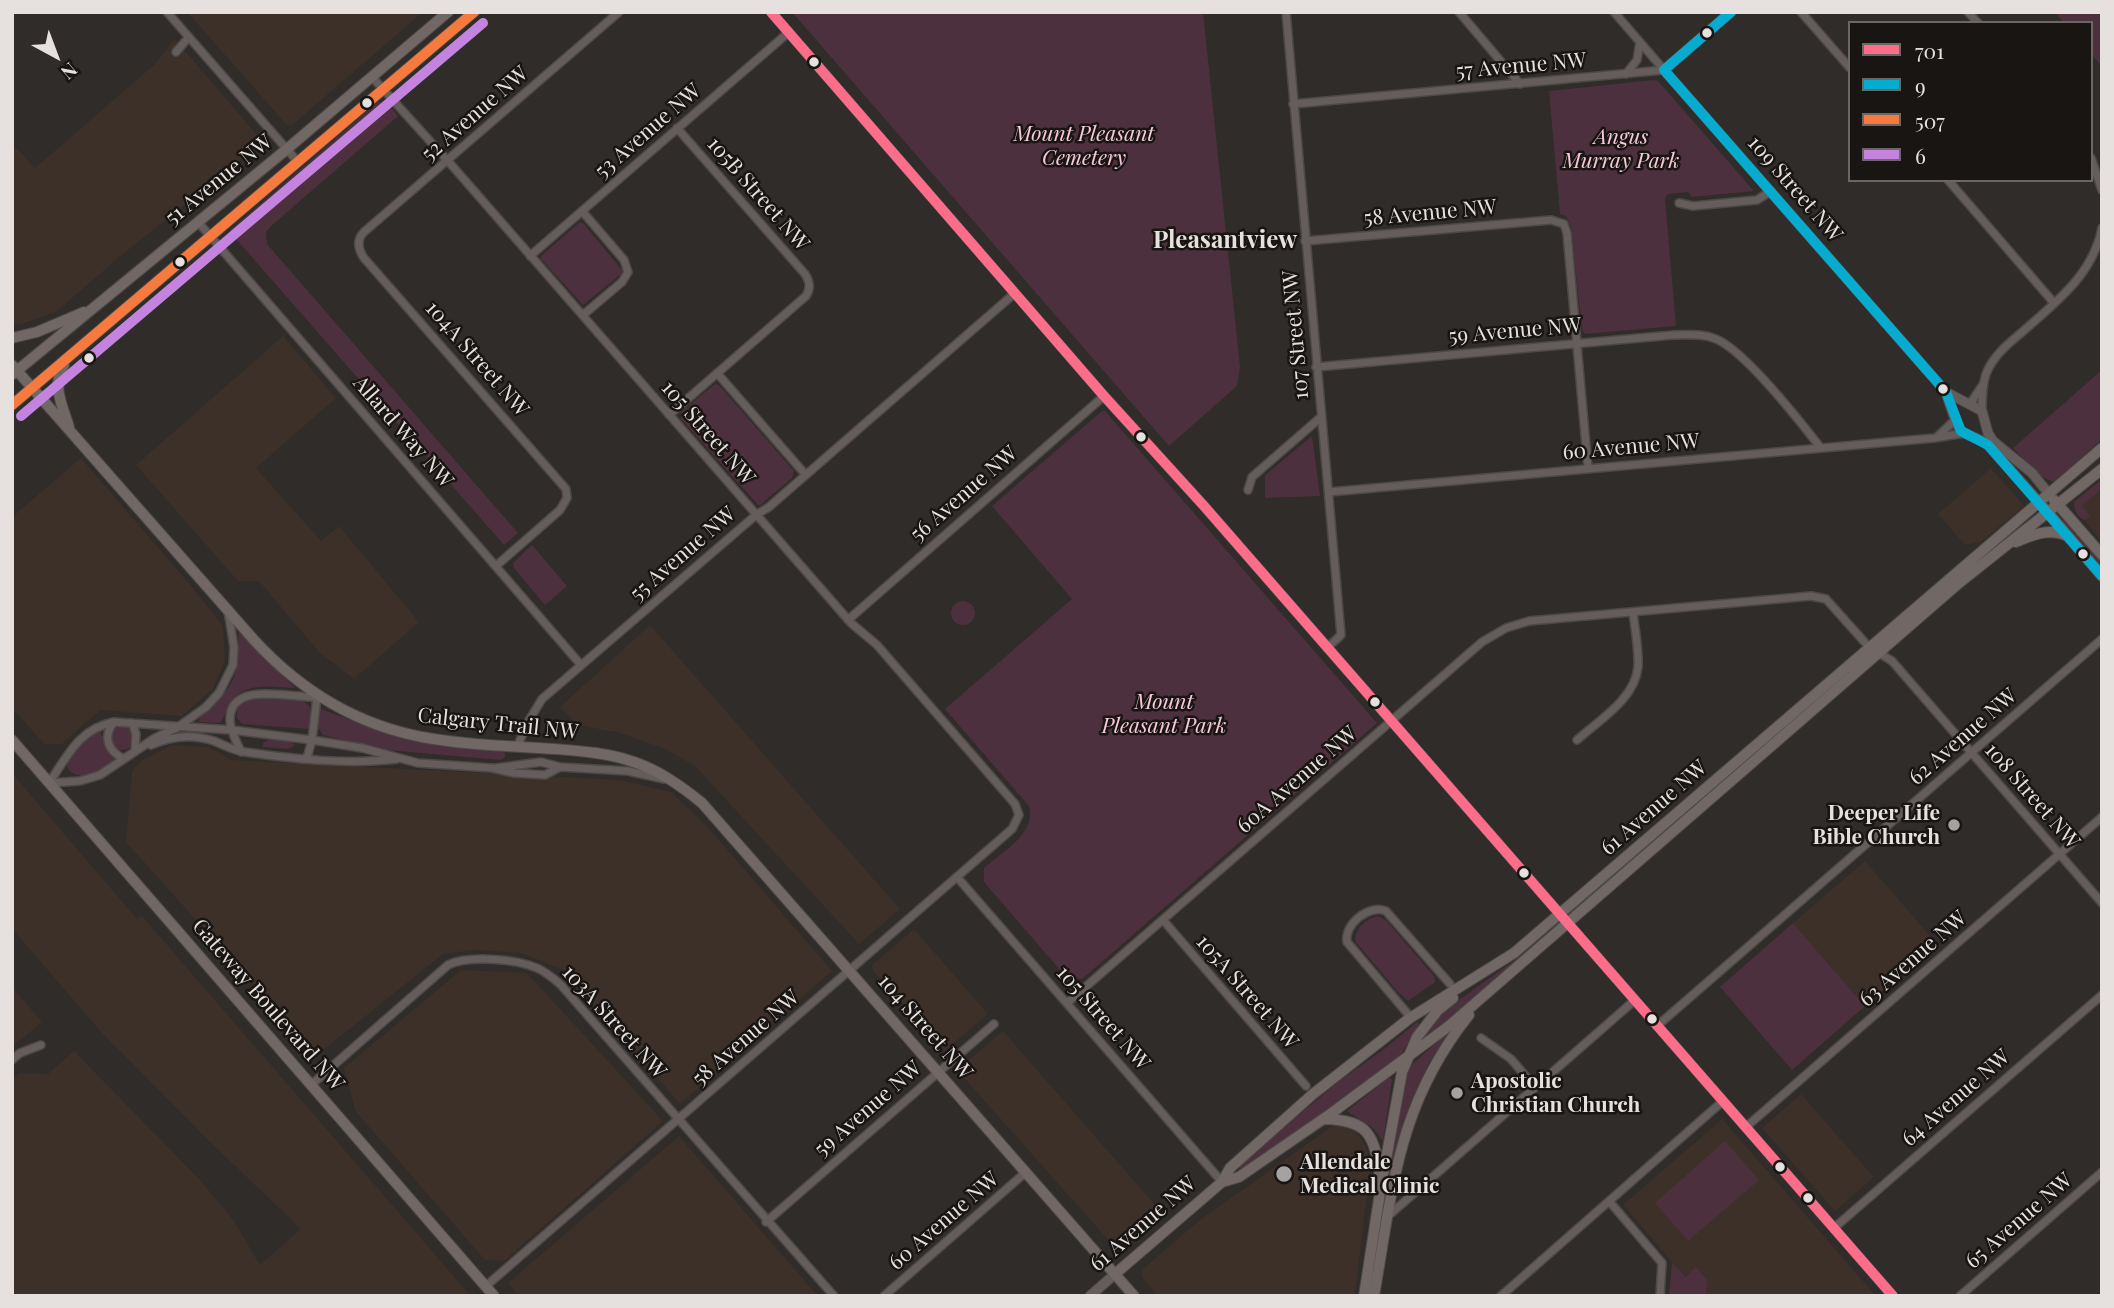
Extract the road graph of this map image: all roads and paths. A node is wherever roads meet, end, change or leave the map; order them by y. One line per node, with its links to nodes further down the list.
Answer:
1 (167, 12): 12 (street)
2 (448, 12): 18 (main road, 51 Avenue NW)
3 (474, 12): 20 (main road, 51 Avenue NW)
4 (619, 12): 24 (street, 52 Avenue NW)
5 (771, 12): 11 (street)
6 (1286, 12): 21 (street, 107 Street NW)
7 (1459, 12): 19 (street)
8 (1614, 12): 13 (street, 109 Street NW)
9 (1731, 12): 16 (street)
10 (1801, 12): 15 (street)
11 (789, 32): 22 (street, 53 Avenue NW); 38 (street)
12 (189, 37): 14 (street); 23 (street)
13 (1640, 42): 16 (street, 109 Street NW); 17 (street)
14 (176, 52)
15 (1848, 66)
16 (1664, 70): 17 (street, 57 Avenue NW); 29 (street, 109 Street NW)
17 (1626, 74): 19 (street, 57 Avenue NW)
18 (372, 77): 20 (street, 105 Street NW); 23 (main road, 51 Avenue NW)
19 (1520, 84): 21 (street, 57 Avenue NW)
20 (383, 89): 24 (street, 105 Street NW); 25 (main road, 51 Avenue NW)
21 (1293, 104): 35 (street, 107 Street NW)
22 (677, 128): 31 (street, 53 Avenue NW); 47 (street, 105B Street NW)
23 (287, 149): 25 (street); 32 (main road, 51 Avenue NW)
24 (448, 161): 36 (street, 52 Avenue NW); 37 (street, 105 Street NW)
25 (298, 162): 34 (main road, 51 Avenue NW)
26 (2093, 164): 28 (street)
27 (1950, 182): 39 (street)
28 (2102, 190)
29 (1771, 191): 30 (street); 50 (street, 109 Street NW)
30 (1679, 203)
31 (582, 211): 37 (street, 53 Avenue NW); 41 (street)
32 (198, 222): 34 (street, Allard Way NW); 40 (main road, 51 Avenue NW)
33 (2102, 228): 39 (street)
34 (211, 236): 44 (main road, 51 Avenue NW); 77 (street, Allard Way NW)
35 (1305, 241): 43 (street, 58 Avenue NW); 45 (street, 107 Street NW)
36 (359, 243): 77 (street, 104A Street NW)
37 (530, 256): 41 (street, 105 Street NW)
38 (1015, 293): 51 (street); 66 (street, 55 Avenue NW)
39 (2054, 303): 48 (street)
40 (91, 309): 42 (main road); 46 (main road, 51 Avenue NW)
41 (583, 316): 55 (street, 105 Street NW)
42 (12, 338)
43 (1577, 344): 45 (street, 59 Avenue NW); 62 (street, 59 Avenue NW); 64 (street)
44 (76, 351): 49 (main road, 51 Avenue NW); 59 (main road)
45 (1316, 367): 56 (street, 107 Street NW)
46 (14, 370): 49 (main road, Calgary Trail NW)
47 (717, 373): 55 (street); 66 (street)
48 (1984, 383): 53 (street); 54 (street)
49 (32, 388): 52 (main road, 51 Avenue NW); 59 (main road, Calgary Trail NW)
50 (1947, 392): 53 (street, 109 Street NW); 57 (street, 109 Street NW)
51 (1104, 396): 82 (street, 56 Avenue NW); 84 (street)
52 (12, 405)
53 (1969, 405): 54 (street); 57 (street)
54 (1982, 411): 58 (street)
55 (668, 415): 73 (street, 105 Street NW)
56 (1321, 417): 67 (street); 68 (street, 107 Street NW)
57 (1955, 418): 60 (street); 61 (street)
58 (1985, 422): 60 (street); 69 (street)
59 (71, 431): 80 (main road, Calgary Trail NW)
60 (1967, 434): 61 (street, 60 Avenue NW); 70 (street)
61 (1937, 438): 62 (street, 60 Avenue NW)
62 (1821, 447): 64 (street, 60 Avenue NW)
63 (2102, 448): 69 (main road, 61 Avenue NW)
64 (1588, 468): 68 (street, 60 Avenue NW)
65 (2102, 469): 71 (main road, 61 Avenue NW)
66 (805, 474): 73 (street, 55 Avenue NW)
67 (1248, 490)
68 (1329, 492): 84 (street, 107 Street NW)
69 (2049, 494): 70 (main road, 61 Avenue NW); 71 (main road)
70 (2039, 502): 72 (main road); 85 (main road, 61 Avenue NW)
71 (2057, 504): 72 (main road, 61 Avenue NW); 75 (main road)
72 (2047, 512): 74 (main road); 76 (main road, 61 Avenue NW)
73 (756, 515): 82 (street, 105 Street NW); 86 (street, 55 Avenue NW)
74 (2068, 536): 76 (main road); 78 (main road)
75 (2102, 555)
76 (1986, 561): 85 (main road, 61 Avenue NW)
77 (496, 566): 86 (street, Allard Way NW)
78 (2102, 576)
79 (1818, 596): 81 (street, 60A Avenue NW); 85 (street, 108 Street NW)
80 (228, 611): 87 (main road, Calgary Trail NW); 91 (street, Calgary Trail NW)
81 (1633, 612): 88 (street, 60A Avenue NW); 95 (street)
82 (848, 620): 107 (street, 105 Street NW)
83 (2102, 639): 99 (street, 62 Avenue NW)
84 (1327, 648): 88 (street)
85 (1874, 650): 99 (street, 108 Street NW); 112 (main road, 61 Avenue NW)
86 (581, 665): 96 (street, 55 Avenue NW)
87 (317, 697): 92 (street, Calgary Trail NW); 94 (street); 96 (main road, Calgary Trail NW)
88 (1391, 721): 112 (street); 113 (street, 60A Avenue NW)
89 (114, 722): 90 (street); 101 (street); 105 (street)
90 (132, 723): 91 (street); 97 (street)
91 (178, 727): 92 (street, Calgary Trail NW); 97 (street, Calgary Trail NW)
92 (232, 730): 94 (street, Calgary Trail NW); 98 (street)
93 (12, 740): 105 (main road, Gateway Boulevard NW)
94 (312, 740): 100 (street); 102 (street, Calgary Trail NW)
95 (1577, 740)
96 (517, 747): 106 (main road, Calgary Trail NW)
97 (139, 749): 98 (street, Calgary Trail NW); 101 (street, Calgary Trail NW)
98 (241, 752): 100 (street, Calgary Trail NW)
99 (1971, 753): 109 (street, 108 Street NW); 123 (street, 62 Avenue NW)
100 (307, 758): 102 (street, Calgary Trail NW)
101 (124, 759): 105 (street, Calgary Trail NW)
102 (401, 759): 104 (street, Calgary Trail NW)
103 (560, 767): 104 (street, Calgary Trail NW); 104 (street, Calgary Trail NW); 106 (street, Calgary Trail NW)
104 (492, 768)
105 (49, 783): 129 (main road, Gateway Boulevard NW)
106 (679, 785): 115 (main road, 104 Street NW)
107 (1018, 811): 110 (street, 58 Avenue NW)
108 (2102, 817): 109 (street, 63 Avenue NW)
109 (2060, 854): 111 (street, 108 Street NW); 135 (street, 63 Avenue NW)
110 (957, 877): 115 (street, 58 Avenue NW); 120 (street, 105 Street NW)
111 (2102, 902)
112 (1564, 919): 114 (main road, 61 Avenue NW); 117 (main road, 61 Avenue NW); 119 (street)
113 (1163, 920): 120 (street, 60A Avenue NW); 130 (street, 105A Street NW)
114 (1499, 963): 126 (main road); 138 (main road, 61 Avenue NW)
115 (850, 970): 128 (main road, 104 Street NW); 134 (street, 58 Avenue NW)
116 (1450, 985): 121 (street)
117 (1490, 992): 126 (main road, 61 Avenue NW); 139 (main road)
118 (2102, 995): 144 (street, 64 Avenue NW)
119 (1635, 1000): 123 (street); 131 (street)
120 (1068, 1003): 138 (street, 105 Street NW)
121 (1407, 1013)
122 (994, 1024): 128 (street, 59 Avenue NW)
123 (1657, 1026): 132 (street)
124 (1481, 1038): 131 (street)
125 (41, 1045): 127 (street)
126 (1407, 1059): 133 (main road, 61 Avenue NW); 139 (main road)
127 (12, 1060)
128 (939, 1071): 136 (main road, 104 Street NW); 143 (street, 59 Avenue NW)
129 (311, 1085): 134 (street, 103A Street NW); 146 (main road, Gateway Boulevard NW)
130 (1306, 1086)
131 (1535, 1087): 140 (street)
132 (1723, 1101): 135 (street); 141 (street)
133 (1323, 1119): 138 (main road, 61 Avenue NW); 139 (main road)
134 (678, 1120): 143 (street, 103A Street NW); 146 (street, 58 Avenue NW)
135 (1746, 1127): 144 (street)
136 (1026, 1172): 145 (main road, 104 Street NW); 149 (street, 60 Avenue NW)
137 (2102, 1172): 157 (street, 65 Avenue NW)
138 (1222, 1181): 145 (main road, 61 Avenue NW)
139 (1387, 1186): 140 (street); 142 (main road); 152 (main road)
140 (1418, 1190): 142 (street)
141 (1609, 1201): 154 (street); 155 (street)
142 (1388, 1216): 153 (main road)
143 (766, 1222): 148 (street, 103A Street NW)
144 (1834, 1228): 156 (street)
145 (1115, 1274): 150 (street, 61 Avenue NW); 151 (main road, 104 Street NW)
146 (486, 1286): 147 (main road, Gateway Boulevard NW)
147 (494, 1296)
148 (834, 1296)
149 (884, 1296)
150 (1090, 1296)
151 (1133, 1296)
152 (1364, 1296)
153 (1374, 1296)
154 (1501, 1296)
155 (1660, 1296)
156 (1893, 1296)
157 (1960, 1296)

